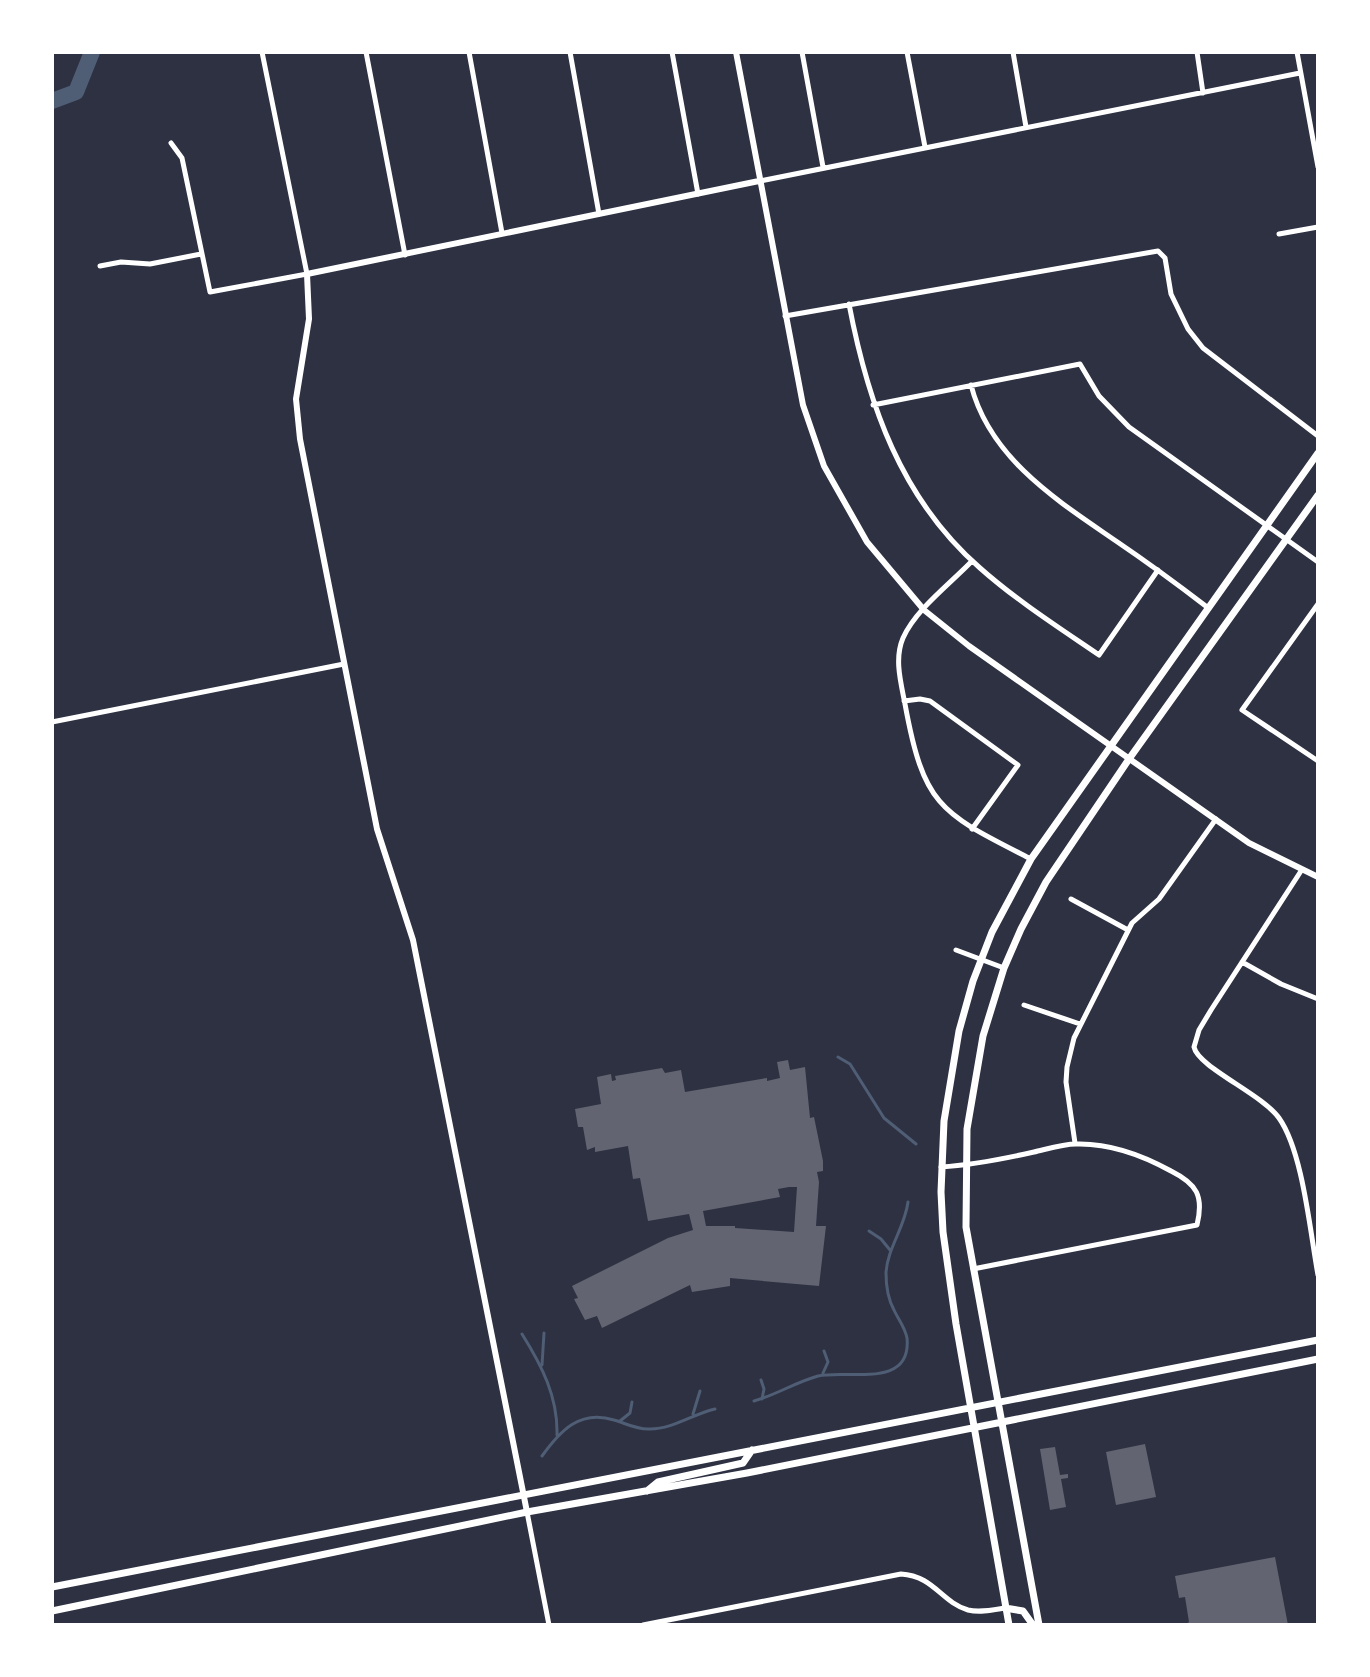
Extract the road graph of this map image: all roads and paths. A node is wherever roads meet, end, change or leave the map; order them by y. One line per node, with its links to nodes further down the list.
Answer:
1 (262, 52): 28 (street)
2 (366, 52): 26 (street)
3 (469, 52): 23 (street)
4 (570, 52): 21 (street)
5 (672, 52): 20 (street)
6 (736, 52): 19 (street)
7 (802, 52): 17 (street)
8 (907, 52): 16 (street)
9 (1013, 52): 14 (street)
10 (1197, 52): 13 (street)
11 (1297, 52): 12 (street)
12 (1300, 73): 13 (street); 18 (street)
13 (1203, 93): 14 (street)
14 (1026, 127): 16 (street)
15 (171, 143): 25 (street)
16 (925, 147): 17 (street)
17 (823, 167): 19 (street)
18 (1318, 167)
19 (759, 181): 20 (street); 30 (street)
20 (698, 194): 21 (street)
21 (599, 214): 23 (street)
22 (1318, 227): 24 (street)
23 (502, 233): 26 (street)
24 (1279, 234)
25 (201, 254): 27 (street); 28 (street)
26 (405, 255): 28 (street)
27 (100, 266)
28 (307, 274): 44 (street)
29 (849, 304): 30 (street); 32 (street); 33 (street)
30 (785, 316): 43 (street)
31 (971, 385): 32 (street); 36 (street); 40 (street)
32 (873, 405): 38 (street)
33 (1318, 436)
34 (1318, 453): 36 (main road)
35 (1318, 495): 37 (main road)
36 (1266, 524): 37 (street); 42 (main road)
37 (1286, 539): 39 (street); 48 (main road)
38 (972, 561): 40 (street); 43 (street)
39 (1318, 562)
40 (1158, 570): 42 (street)
41 (1318, 604): 49 (street)
42 (1207, 607): 47 (main road)
43 (924, 610): 45 (street); 47 (street)
44 (345, 664): 46 (street); 77 (street)
45 (904, 701): 51 (street); 51 (street)
46 (52, 722)
47 (1111, 746): 48 (street); 52 (main road)
48 (1129, 759): 50 (street); 60 (main road)
49 (1318, 761)
50 (1216, 819): 53 (street); 56 (street)
51 (972, 829): 52 (street)
52 (1031, 859): 58 (main road)
53 (1301, 871): 54 (street); 59 (street)
54 (1318, 877)
55 (1071, 899): 56 (street)
56 (1128, 930): 63 (street)
57 (956, 950): 58 (street)
58 (981, 960): 60 (street); 66 (main road)
59 (1242, 962): 61 (street); 68 (street)
60 (1004, 968): 65 (main road)
61 (1318, 999)
62 (1024, 1005): 63 (street)
63 (1080, 1024): 64 (street)
64 (1075, 1143): 65 (street); 67 (street)
65 (965, 1166): 66 (street); 67 (main road)
66 (941, 1167): 72 (main road)
67 (972, 1269): 71 (main road)
68 (1318, 1275)
69 (1318, 1340): 71 (main road)
70 (1318, 1359): 73 (main road)
71 (998, 1403): 72 (main road); 73 (main road)
72 (971, 1409): 74 (main road); 75 (main road)
73 (1001, 1420): 74 (main road); 85 (main road)
74 (974, 1426): 76 (main road); 80 (main road)
75 (752, 1450): 76 (main road); 77 (main road)
76 (647, 1491): 78 (main road)
77 (523, 1495): 78 (street); 79 (main road)
78 (527, 1512): 81 (main road); 82 (street)
79 (52, 1587)
80 (1005, 1608): 83 (street); 84 (main road); 85 (main road)
81 (52, 1611)
82 (549, 1625)
83 (643, 1625)
84 (1009, 1625)
85 (1036, 1625)

